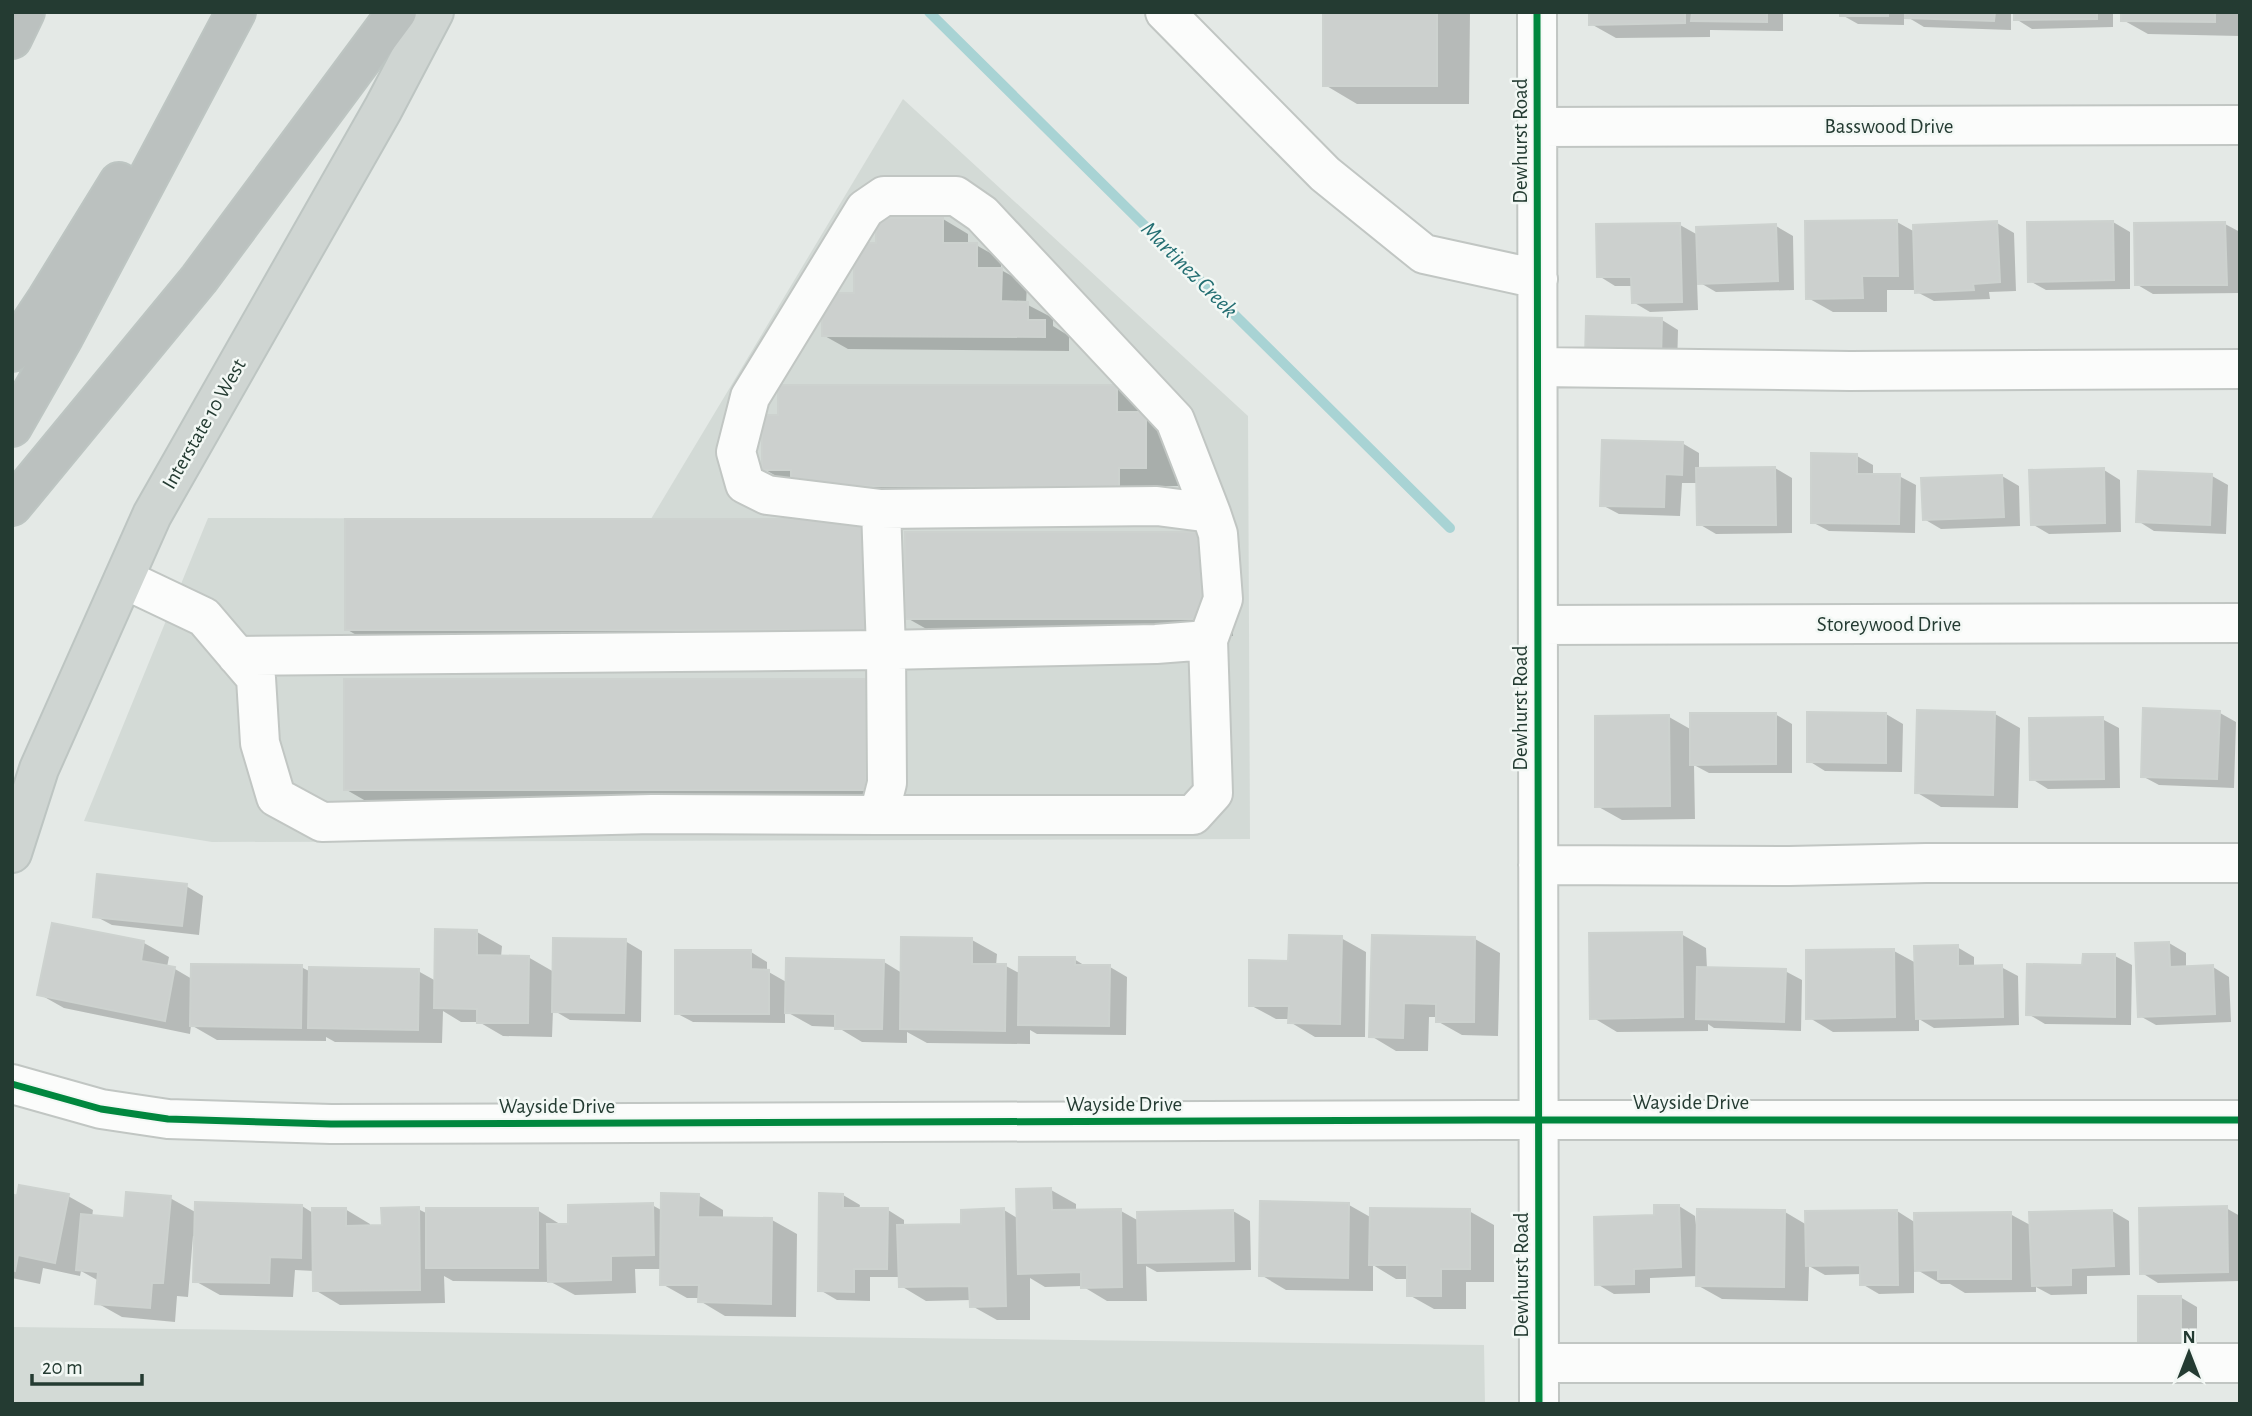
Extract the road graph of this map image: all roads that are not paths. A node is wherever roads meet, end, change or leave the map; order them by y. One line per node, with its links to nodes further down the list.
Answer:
1 (25, 12): 8 (highway)
2 (222, 12): 12 (highway)
3 (236, 12): 15 (highway)
4 (397, 12): 16 (highway)
5 (434, 12): 19 (main road, Interstate 10 West)
6 (1165, 12): 11 (street)
7 (1537, 12): 10 (street, Dewhurst Road)
8 (12, 39)
9 (2240, 125): 10 (street, Basswood Drive)
10 (1538, 127): 11 (street, Dewhurst Road)
11 (1538, 279): 13 (street, Dewhurst Road)
12 (12, 352)
13 (1538, 367): 14 (street); 21 (street, Dewhurst Road)
14 (2240, 369)
15 (12, 427)
16 (12, 506)
17 (881, 509): 18 (street); 18 (street); 23 (street)
18 (1211, 513): 22 (street)
19 (124, 579): 24 (street); 26 (main road, Interstate 10 West)
20 (2240, 623): 21 (street, Storeywood Drive)
21 (1538, 625): 28 (street, Dewhurst Road)
22 (1208, 640): 23 (street); 25 (street)
23 (886, 650): 24 (street); 25 (street)
24 (237, 656): 25 (street)
25 (879, 815)
26 (12, 853)
27 (2240, 863): 28 (street)
28 (1538, 865): 30 (street, Dewhurst Road)
29 (12, 1084): 30 (street, Wayside Drive)
30 (1537, 1120): 31 (street, Wayside Drive); 32 (street, Dewhurst Road)
31 (2240, 1120)
32 (1539, 1363): 33 (street); 34 (street, Dewhurst Road)
33 (2240, 1363)
34 (1539, 1404)

